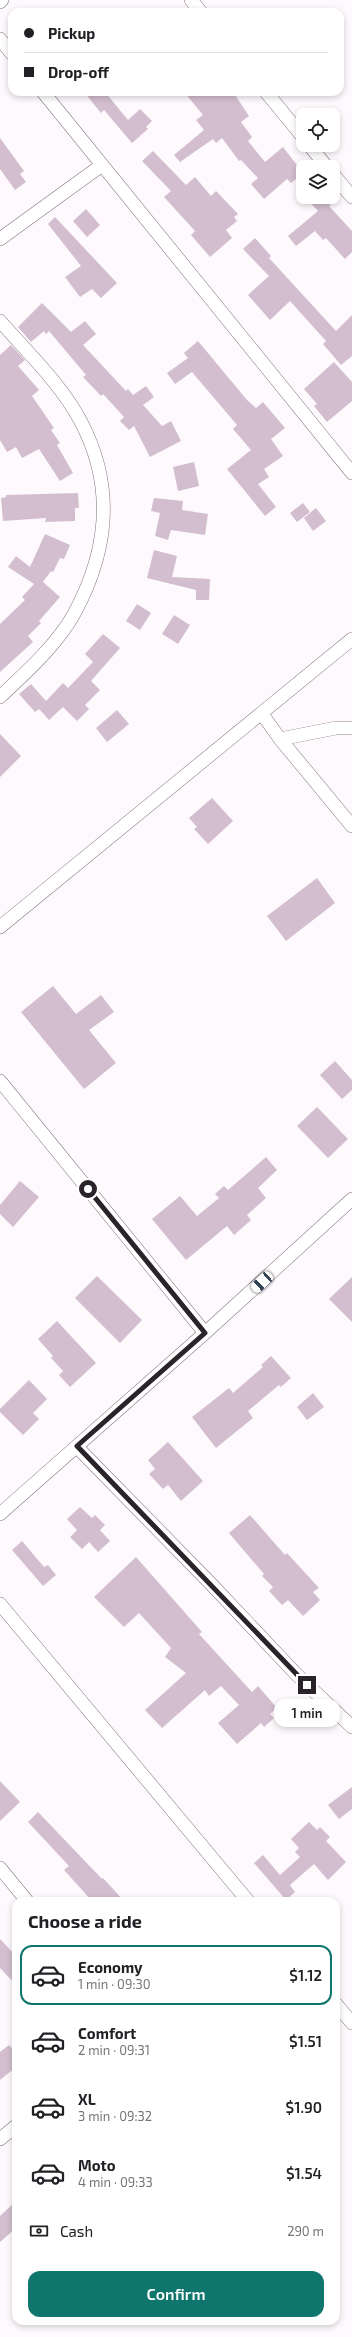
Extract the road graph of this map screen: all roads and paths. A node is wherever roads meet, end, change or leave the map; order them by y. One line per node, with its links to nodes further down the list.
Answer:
1 (191, 0): 2 (street)
2 (198, 8)
3 (0, 39): 4 (street)
4 (8, 49)
5 (46, 96): 10 (street)
6 (269, 96): 7 (street)
7 (296, 128)
8 (315, 152): 9 (street)
9 (321, 160)
10 (102, 165): 13 (street); 15 (street)
11 (340, 182): 12 (street)
12 (352, 197)
13 (0, 239)
14 (0, 322): 17 (street)
15 (352, 473)
16 (352, 639): 18 (street)
17 (0, 697)
18 (262, 714): 20 (street); 22 (street)
19 (352, 728): 20 (street)
20 (280, 739): 21 (street)
21 (352, 826)
22 (0, 927)
23 (0, 1081): 25 (street)
24 (352, 1199): 25 (street)
25 (205, 1333): 26 (street)
26 (77, 1446): 27 (street); 29 (street)
27 (0, 1514)
28 (0, 1604): 32 (street)
29 (352, 1727)
30 (0, 1868): 31 (street)
31 (24, 1897)
32 (245, 1897)
33 (340, 2009): 34 (street)
34 (352, 2023)
35 (12, 2129): 36 (street)
36 (0, 2139)

